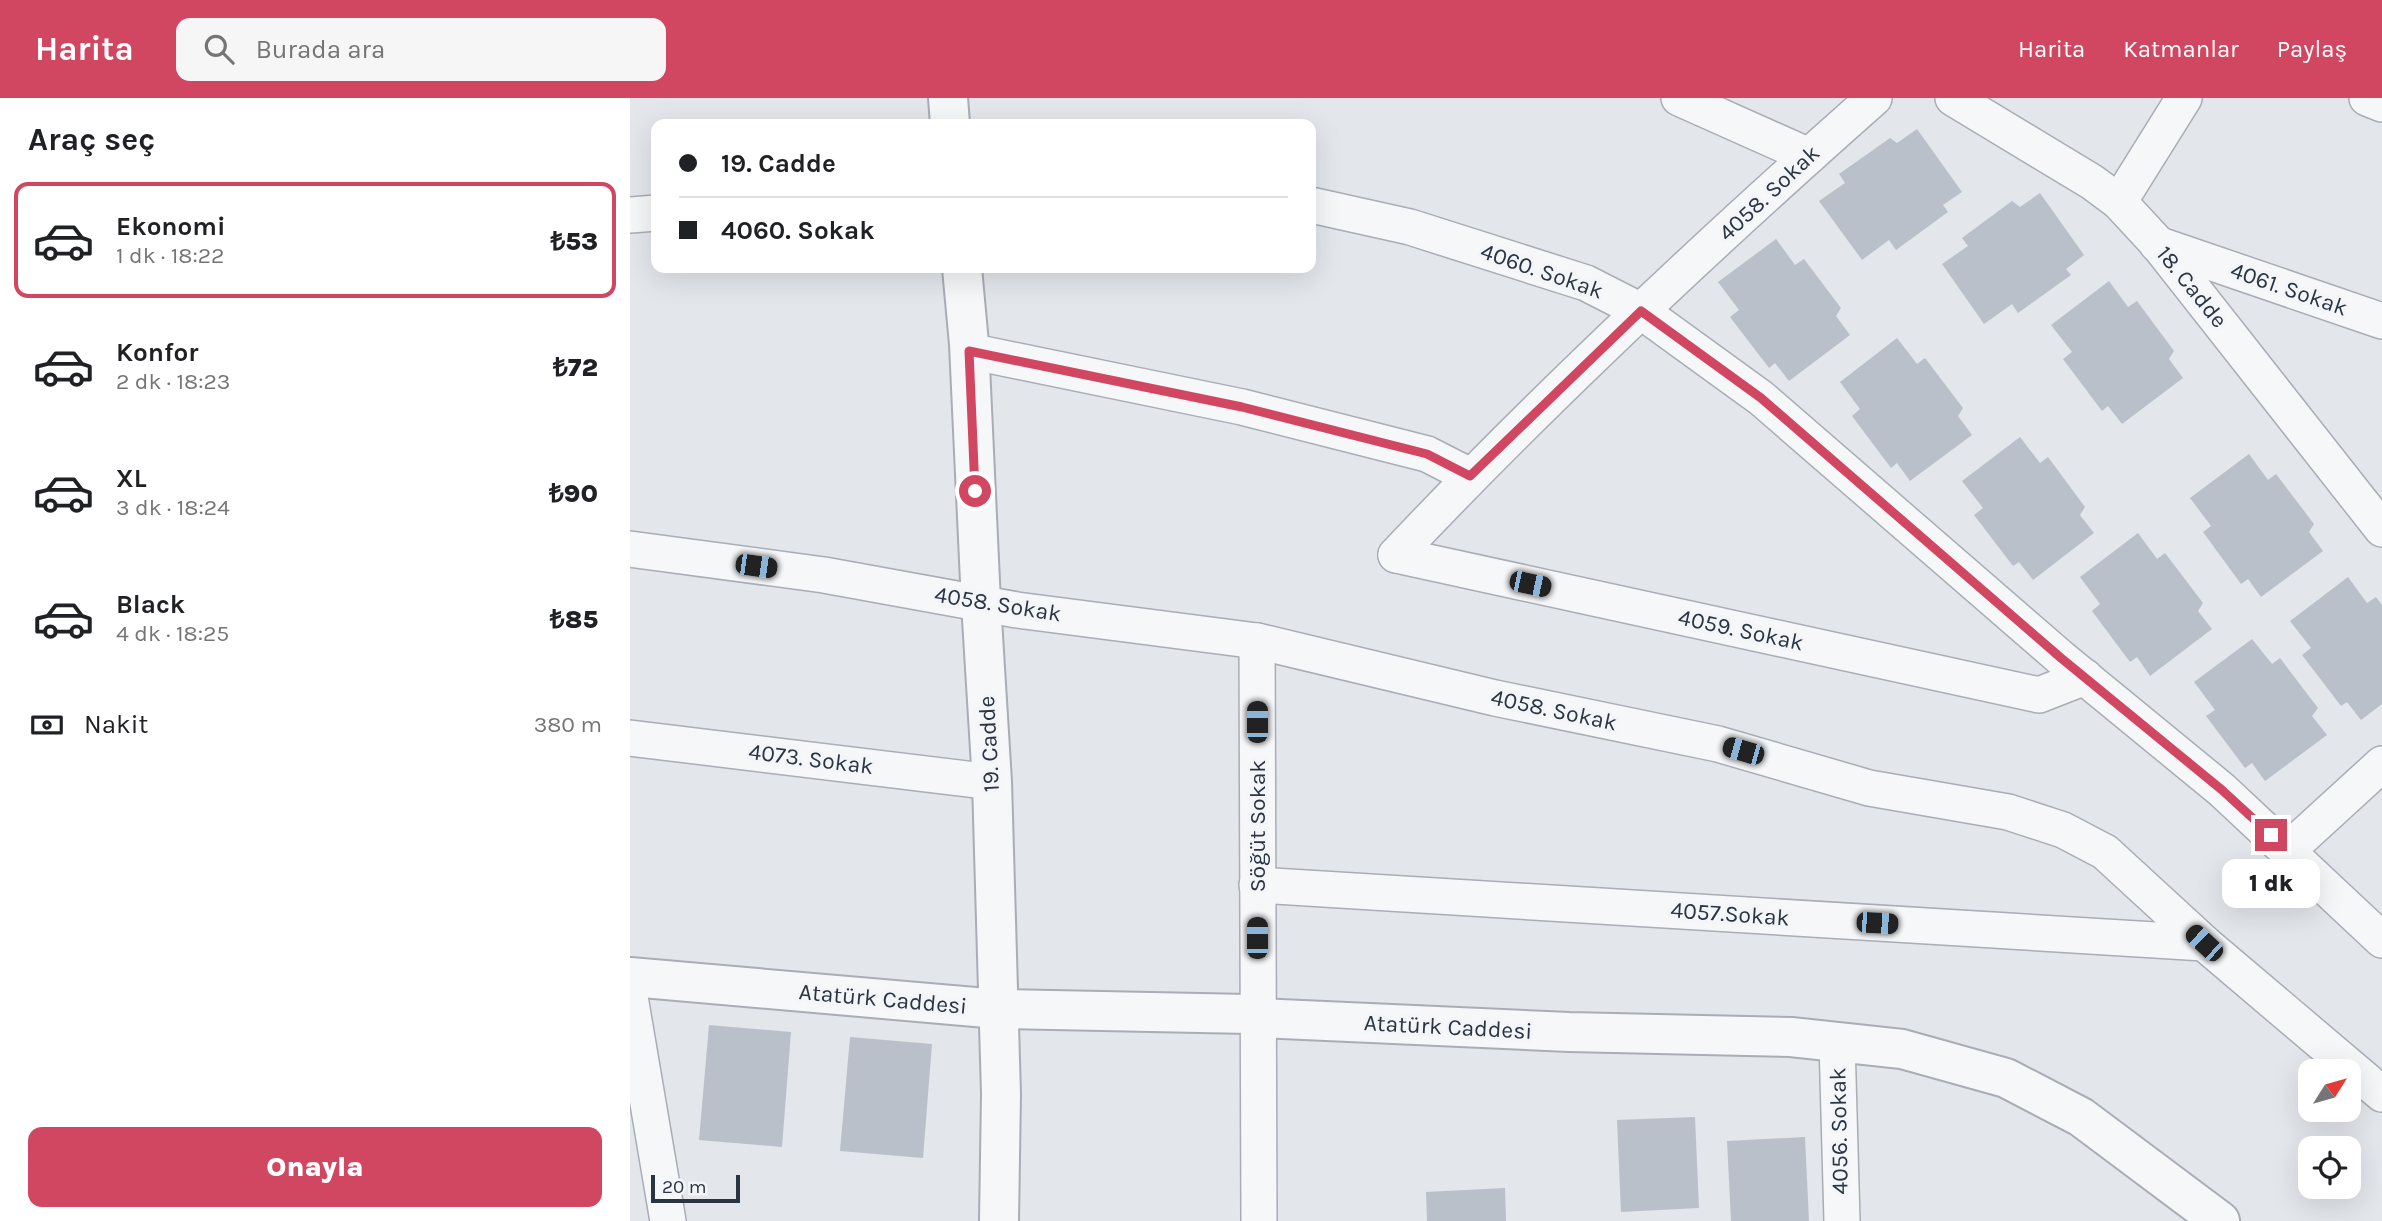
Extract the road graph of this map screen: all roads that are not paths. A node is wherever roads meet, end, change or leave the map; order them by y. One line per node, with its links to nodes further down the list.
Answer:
1 (948, 98): 8 (street)
2 (1679, 98): 9 (street)
3 (1874, 98): 9 (street, 4058. Sokak)
4 (1953, 98): 10 (street, 18. Cadde)
5 (2184, 98): 10 (street)
6 (2367, 98): 7 (street)
7 (2382, 104)
8 (950, 119)
9 (1809, 156): 16 (street, 4058. Sokak)
10 (2119, 202): 14 (street, 18. Cadde)
11 (1316, 206): 16 (street, 4060. Sokak)
12 (651, 213): 13 (street)
13 (630, 215)
14 (2157, 243): 17 (street, 4061. Sokak); 20 (street, 18. Cadde)
15 (962, 273): 18 (street, 19. Cadde)
16 (1641, 311): 19 (street, 4058. Sokak); 25 (street, 4060. Sokak)
17 (2382, 321)
18 (969, 351): 19 (street); 23 (street, 19. Cadde)
19 (1470, 476): 22 (street, 4058. Sokak)
20 (2382, 529)
21 (630, 550): 23 (street, 4058. Sokak)
22 (1396, 555): 25 (street, 4059. Sokak)
23 (981, 603): 24 (street, 4058. Sokak); 28 (street, 19. Cadde)
24 (1257, 641): 30 (street, Söğüt Sokak); 32 (street, 4058. Sokak)
25 (2085, 677): 29 (street, 4060. Sokak)
26 (630, 737): 28 (street, 4073. Sokak)
27 (2382, 764): 29 (street)
28 (992, 782): 35 (street, 19. Cadde)
29 (2288, 850): 31 (street, 4060. Sokak)
30 (1257, 885): 32 (street, 4057.Sokak); 36 (street, Söğüt Sokak)
31 (2382, 940)
32 (2204, 943): 38 (street, 4058. Sokak)
33 (630, 978): 35 (street, Atatürk Caddesi)
34 (630, 997): 39 (street)
35 (998, 1009): 36 (street, Atatürk Caddesi); 40 (street, 19. Cadde)
36 (1257, 1018): 37 (street, Atatürk Caddesi); 41 (street, Söğüt Sokak)
37 (1837, 1042): 42 (street, 4056. Sokak); 43 (street, Atatürk Caddesi)
38 (2382, 1094)
39 (668, 1221)
40 (999, 1221)
41 (1259, 1221)
42 (1842, 1221)
43 (2220, 1221)

